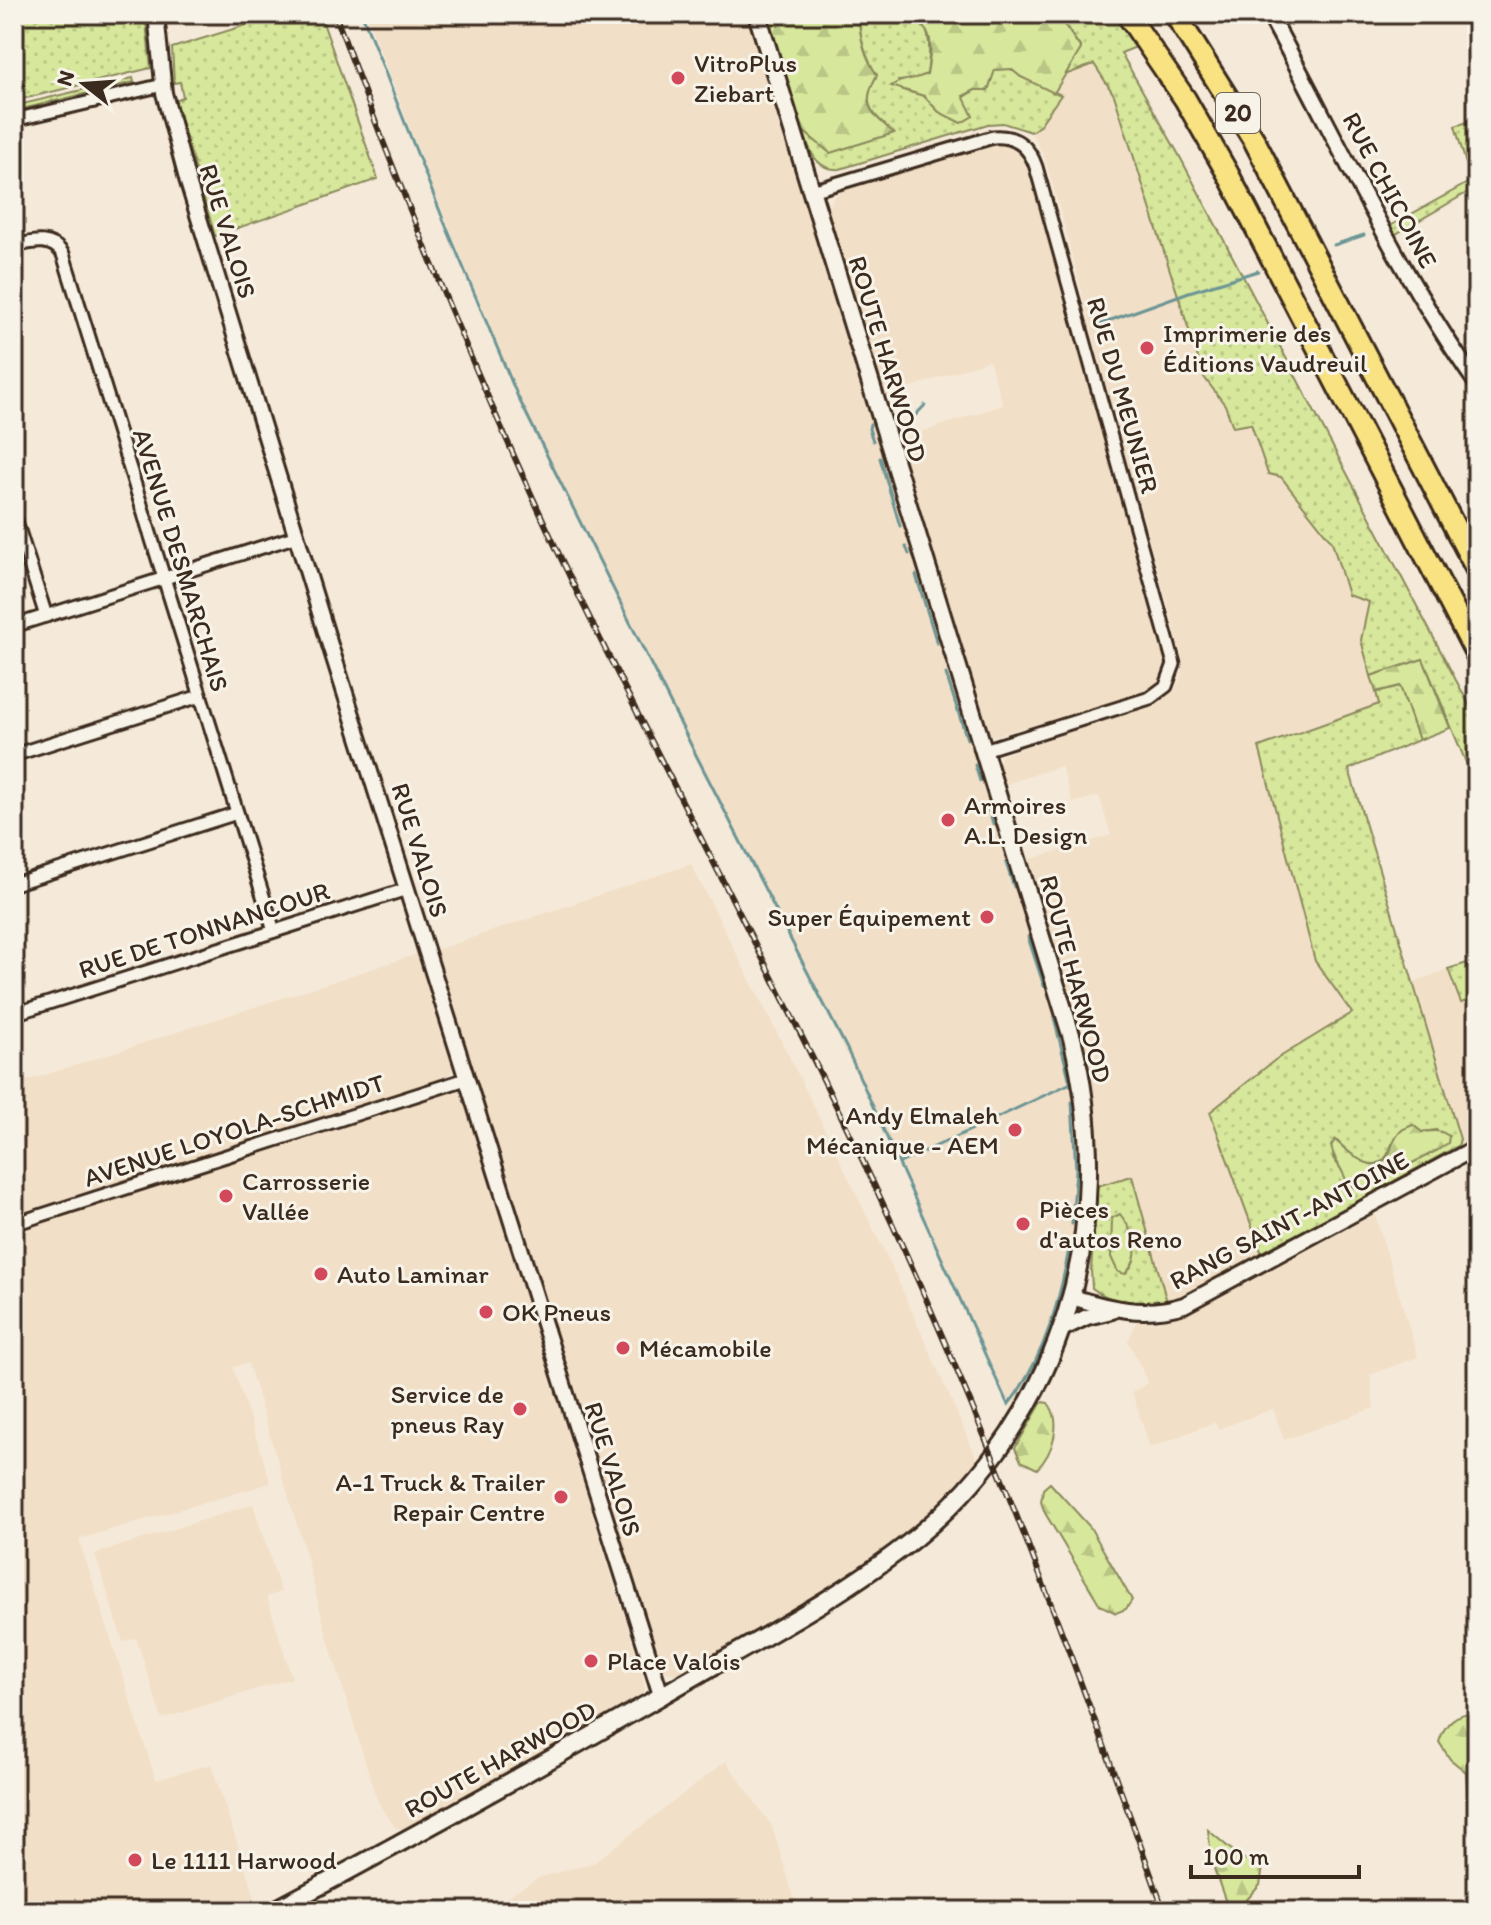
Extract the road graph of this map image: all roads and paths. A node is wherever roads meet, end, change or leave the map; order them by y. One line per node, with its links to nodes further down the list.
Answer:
1 (156, 14): 6 (street, RUE VALOIS)
2 (757, 14): 8 (main road, ROUTE HARWOOD)
3 (1127, 14): 17 (highway, 20)
4 (1175, 14): 13 (highway, 20)
5 (1269, 14): 10 (street, RUE CHICOINE)
6 (163, 85): 7 (street); 12 (street, RUE VALOIS)
7 (14, 120)
8 (812, 191): 19 (main road, ROUTE HARWOOD); 19 (street, RUE DU MEUNIER)
9 (14, 246): 14 (street, AVENUE DESMARCHAIS)
10 (1477, 384)
11 (14, 515): 15 (street)
12 (297, 536): 14 (street); 23 (street, RUE VALOIS)
13 (1477, 570)
14 (165, 578): 15 (street); 18 (street, AVENUE DESMARCHAIS)
15 (46, 616): 16 (street)
16 (14, 626)
17 (1477, 655)
18 (200, 696): 20 (street); 21 (street, AVENUE DESMARCHAIS)
19 (984, 750): 29 (main road, ROUTE HARWOOD)
20 (14, 755)
21 (237, 813): 22 (street); 24 (street, AVENUE DESMARCHAIS)
22 (14, 884)
23 (407, 889): 24 (street, RUE DE TONNANCOUR); 26 (street, RUE VALOIS)
24 (274, 931): 25 (street, RUE DE TONNANCOUR)
25 (14, 1014)
26 (466, 1079): 28 (street, AVENUE LOYOLA-SCHMIDT); 32 (street, RUE VALOIS)
27 (1477, 1147): 30 (street, RANG SAINT-ANTOINE)
28 (14, 1224)
29 (1072, 1297): 30 (street, RANG SAINT-ANTOINE); 31 (main road, ROUTE HARWOOD)
30 (1116, 1310): 31 (street, RANG SAINT-ANTOINE)
31 (1062, 1329): 32 (main road, ROUTE HARWOOD)
32 (661, 1695): 33 (main road, ROUTE HARWOOD)
33 (273, 1911)

